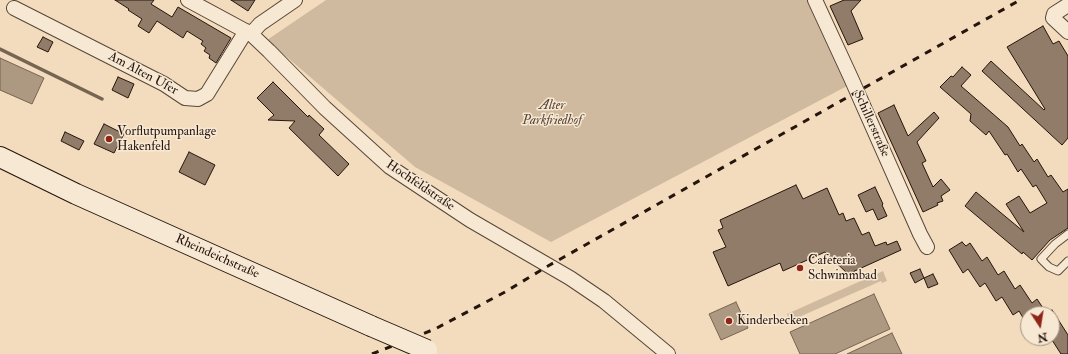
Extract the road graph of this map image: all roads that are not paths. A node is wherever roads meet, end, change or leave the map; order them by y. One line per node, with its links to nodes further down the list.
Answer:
1 (188, 0): 7 (street, Hochfeldstraße)
2 (295, 0): 7 (street, Am Alten Ufer)
3 (816, 0): 10 (street, Schillerstraße)
4 (1068, 5): 6 (street)
5 (14, 8): 7 (street, Am Alten Ufer)
6 (1068, 32)
7 (248, 33): 13 (street, Hochfeldstraße)
8 (0, 157): 12 (main road, Rheindeichstraße, bridge)
9 (1068, 234): 11 (lane)
10 (927, 247)
11 (1068, 261)
12 (431, 352)
13 (668, 354)

